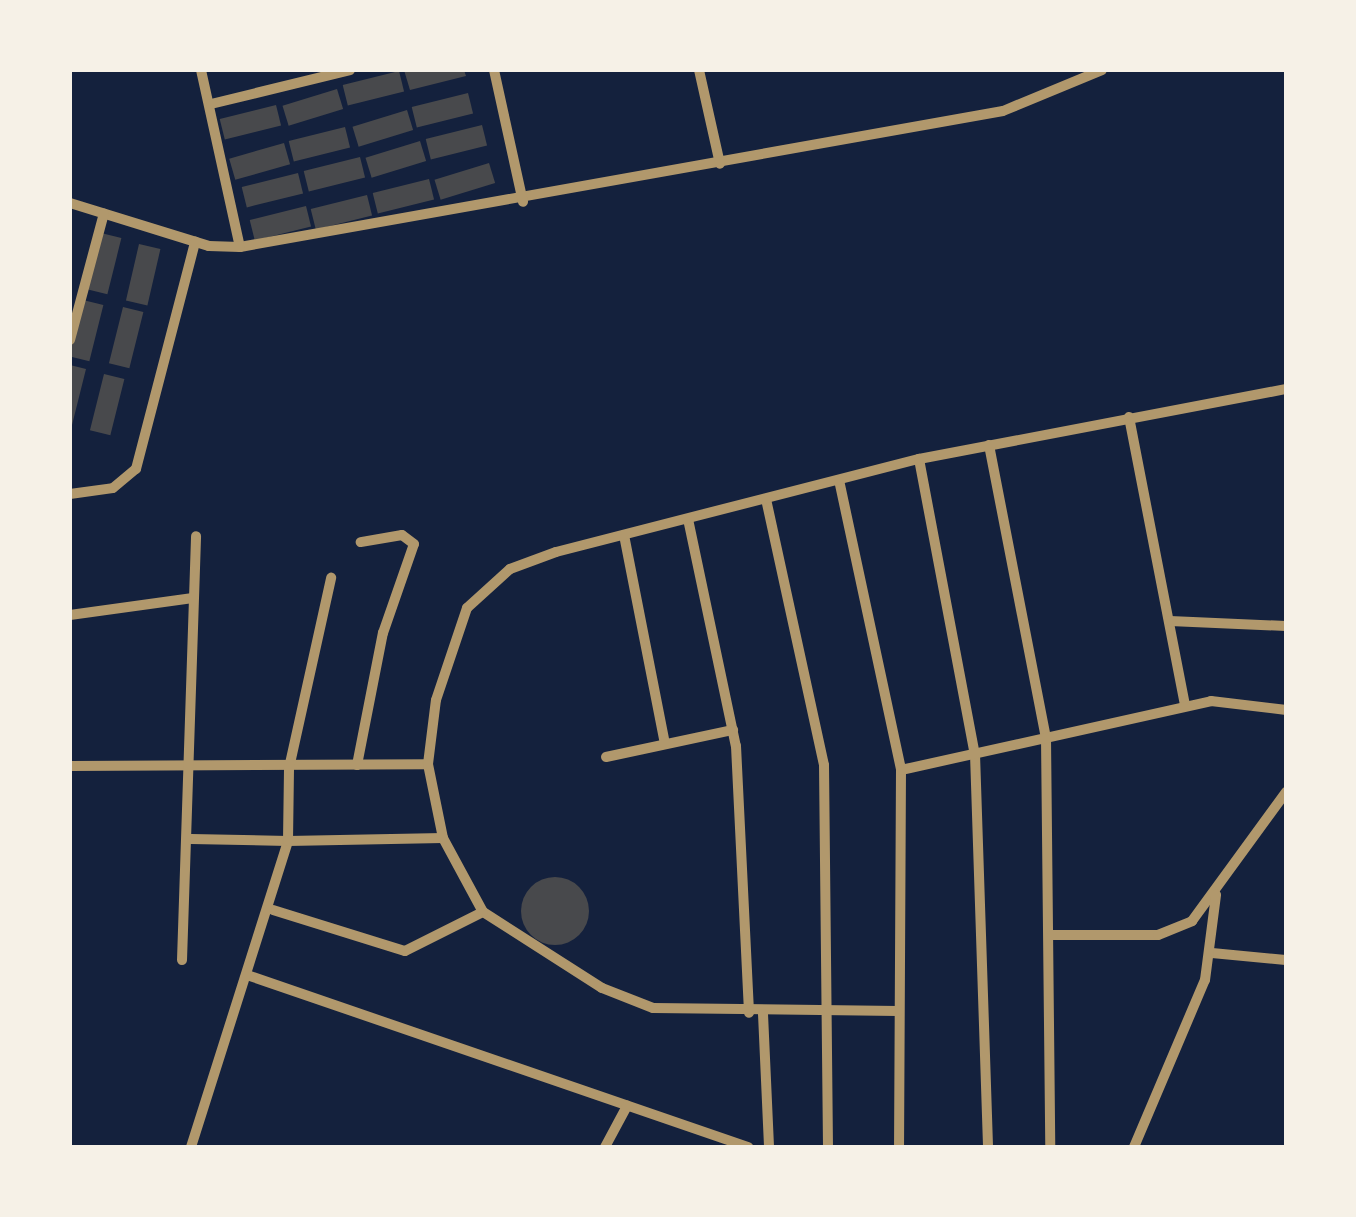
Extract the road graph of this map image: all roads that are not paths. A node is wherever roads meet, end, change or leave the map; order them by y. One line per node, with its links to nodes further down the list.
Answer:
1 (201, 70): 6 (street)
2 (350, 70): 6 (street)
3 (494, 70): 8 (street)
4 (699, 70): 7 (street)
5 (1102, 70): 7 (street)
6 (211, 104): 12 (street)
7 (720, 164): 8 (street)
8 (523, 202): 12 (street)
9 (70, 203): 10 (street)
10 (104, 214): 11 (street); 13 (street)
11 (195, 242): 12 (street); 19 (street)
12 (240, 247)
13 (70, 340)
14 (1286, 388): 15 (street)
15 (1129, 417): 16 (street); 28 (street)
16 (990, 445): 17 (street); 33 (street)
17 (919, 459): 18 (street); 35 (street)
18 (839, 480): 20 (street); 42 (street)
19 (70, 494)
20 (766, 499): 21 (street); 56 (street)
21 (688, 519): 22 (street); 32 (street)
22 (624, 535): 34 (street); 38 (street)
23 (196, 536): 26 (street)
24 (361, 542): 40 (street)
25 (331, 578): 41 (street)
26 (193, 598): 27 (street); 37 (street)
27 (70, 615)
28 (1170, 622): 29 (street); 30 (street)
29 (1286, 626)
30 (1185, 706): 31 (street); 33 (street)
31 (1286, 710)
32 (734, 730): 34 (street); 57 (street)
33 (1046, 738): 35 (street); 50 (street)
34 (665, 744): 36 (street)
35 (975, 754): 42 (street); 67 (street)
36 (606, 757)
37 (191, 761): 39 (street); 41 (street); 44 (street)
38 (428, 764): 40 (street); 45 (street)
39 (70, 766)
40 (357, 766): 41 (street)
41 (289, 768): 46 (street)
42 (901, 770): 55 (street)
43 (1286, 792): 47 (street)
44 (191, 838): 46 (street); 52 (street)
45 (443, 838): 46 (street); 49 (street)
46 (288, 841): 48 (street)
47 (1216, 894): 50 (street); 51 (street)
48 (274, 910): 49 (street); 54 (street)
49 (483, 912): 57 (street)
50 (1052, 934): 68 (street)
51 (1212, 953): 53 (street); 69 (street)
52 (182, 960)
53 (1286, 960)
54 (250, 976): 59 (street); 61 (street)
55 (898, 1010): 56 (street); 66 (street)
56 (825, 1012): 58 (street); 65 (street)
57 (748, 1013): 58 (street)
58 (763, 1014): 64 (street)
59 (627, 1106): 60 (street); 62 (street)
60 (726, 1144): 63 (street)
61 (192, 1147)
62 (605, 1147)
63 (748, 1147)
64 (769, 1147)
65 (828, 1147)
66 (899, 1147)
67 (988, 1147)
68 (1050, 1147)
69 (1134, 1147)

